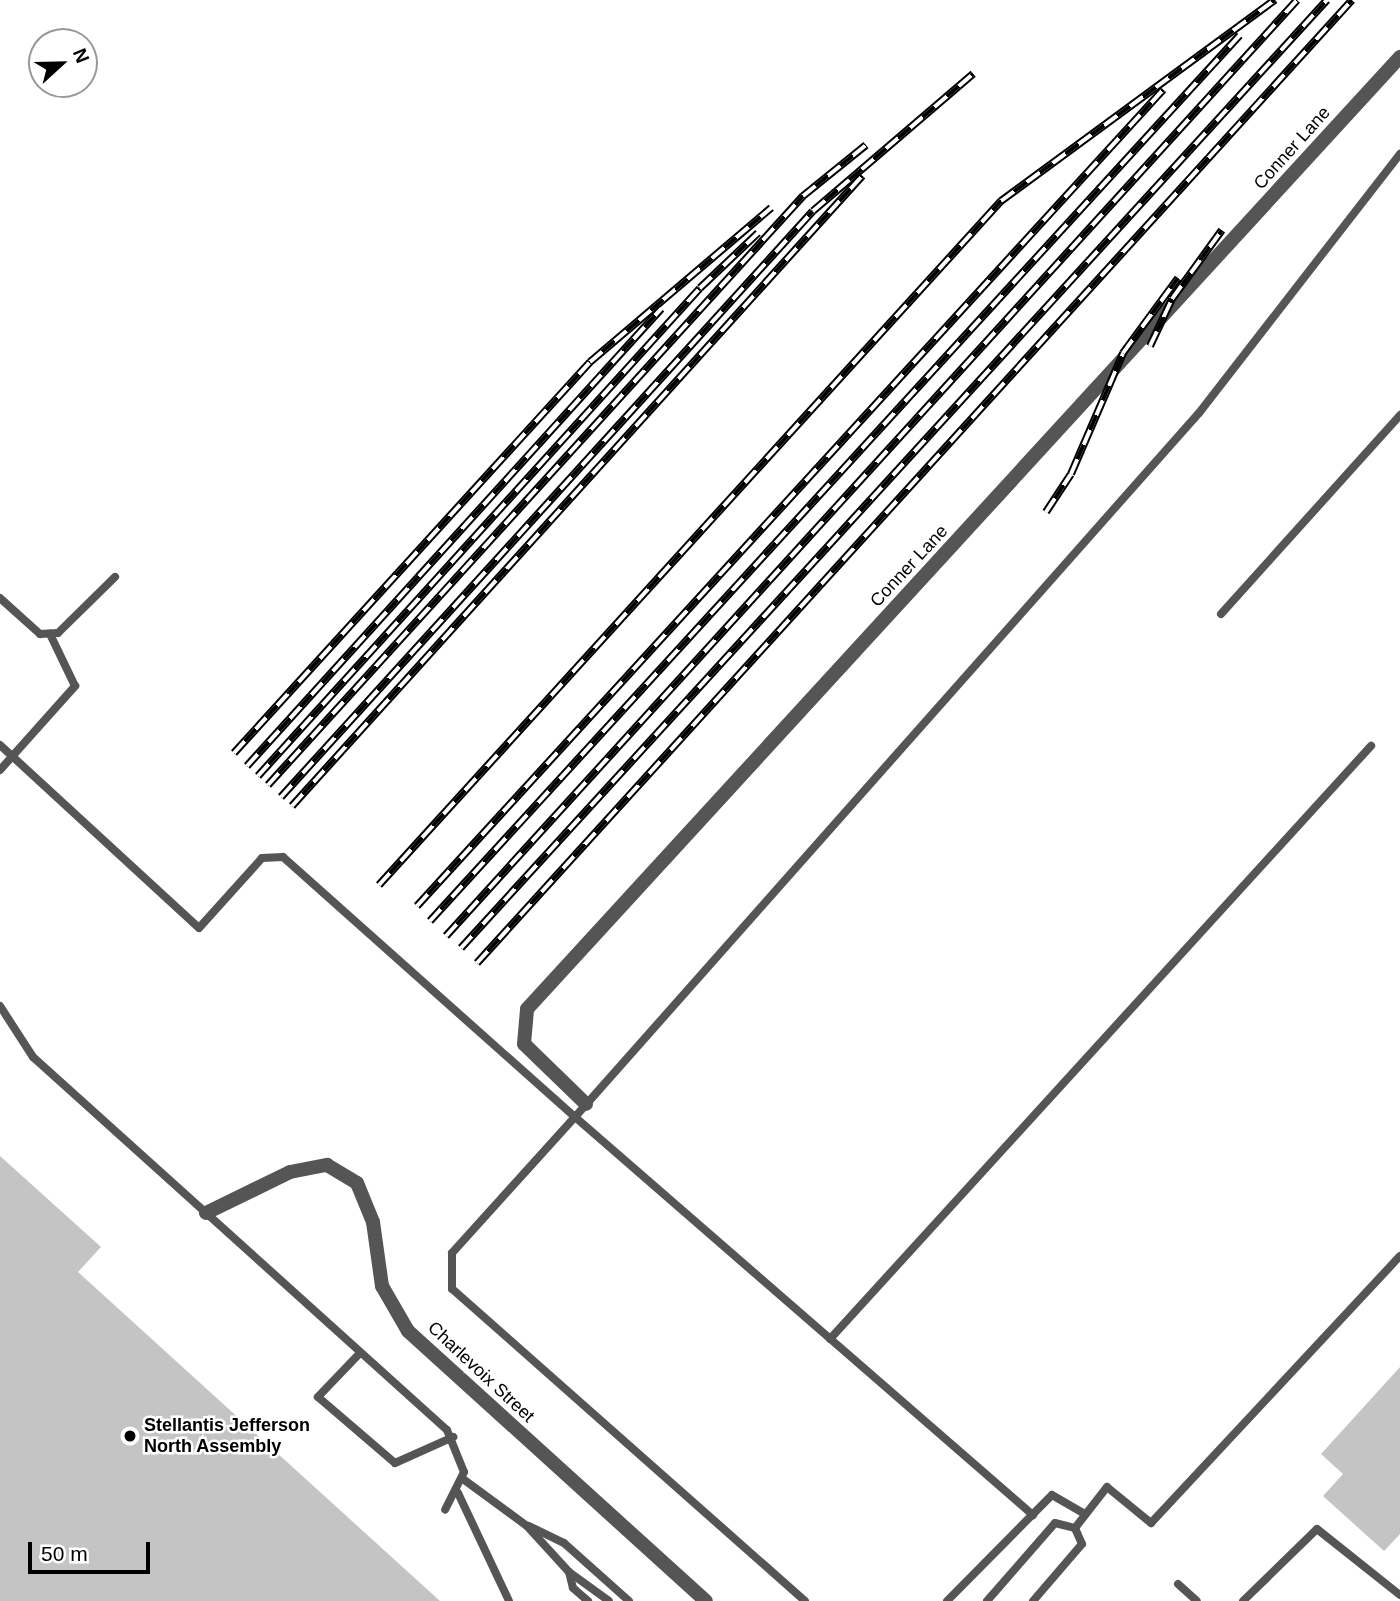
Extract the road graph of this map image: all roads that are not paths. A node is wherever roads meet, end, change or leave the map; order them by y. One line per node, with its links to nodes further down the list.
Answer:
1 (1400, 57): 13 (street, Conner Lane)
2 (1400, 154): 13 (lane)
3 (1400, 415): 6 (lane)
4 (116, 577): 7 (lane)
5 (0, 598): 7 (lane)
6 (1221, 614)
7 (50, 634): 10 (lane)
8 (0, 745): 10 (lane)
9 (1371, 746): 17 (lane)
10 (12, 756): 11 (lane); 14 (lane)
11 (0, 770)
12 (0, 1006): 15 (lane)
13 (586, 1104): 14 (lane)
14 (575, 1117): 17 (lane); 35 (lane)
15 (206, 1213): 18 (lane); 34 (street, Charlevoix Street)
16 (1400, 1256): 23 (lane)
17 (830, 1339): 24 (lane)
18 (360, 1353): 19 (lane); 19 (lane)
19 (453, 1437): 20 (lane)
20 (463, 1479): 21 (lane); 25 (lane)
21 (458, 1493): 22 (lane); 30 (lane)
22 (445, 1510)
23 (1085, 1514): 24 (lane); 26 (lane)
24 (1033, 1515): 36 (lane)
25 (527, 1525): 27 (lane); 33 (lane)
26 (1075, 1528): 37 (lane); 38 (lane)
27 (569, 1572): 31 (lane); 32 (lane)
28 (1178, 1584): 39 (lane)
29 (1400, 1595): 40 (lane)
30 (509, 1601)
31 (587, 1601)
32 (608, 1601)
33 (629, 1601)
34 (706, 1601)
35 (805, 1601)
36 (947, 1601)
37 (987, 1601)
38 (1033, 1601)
39 (1197, 1601)
40 (1243, 1601)

